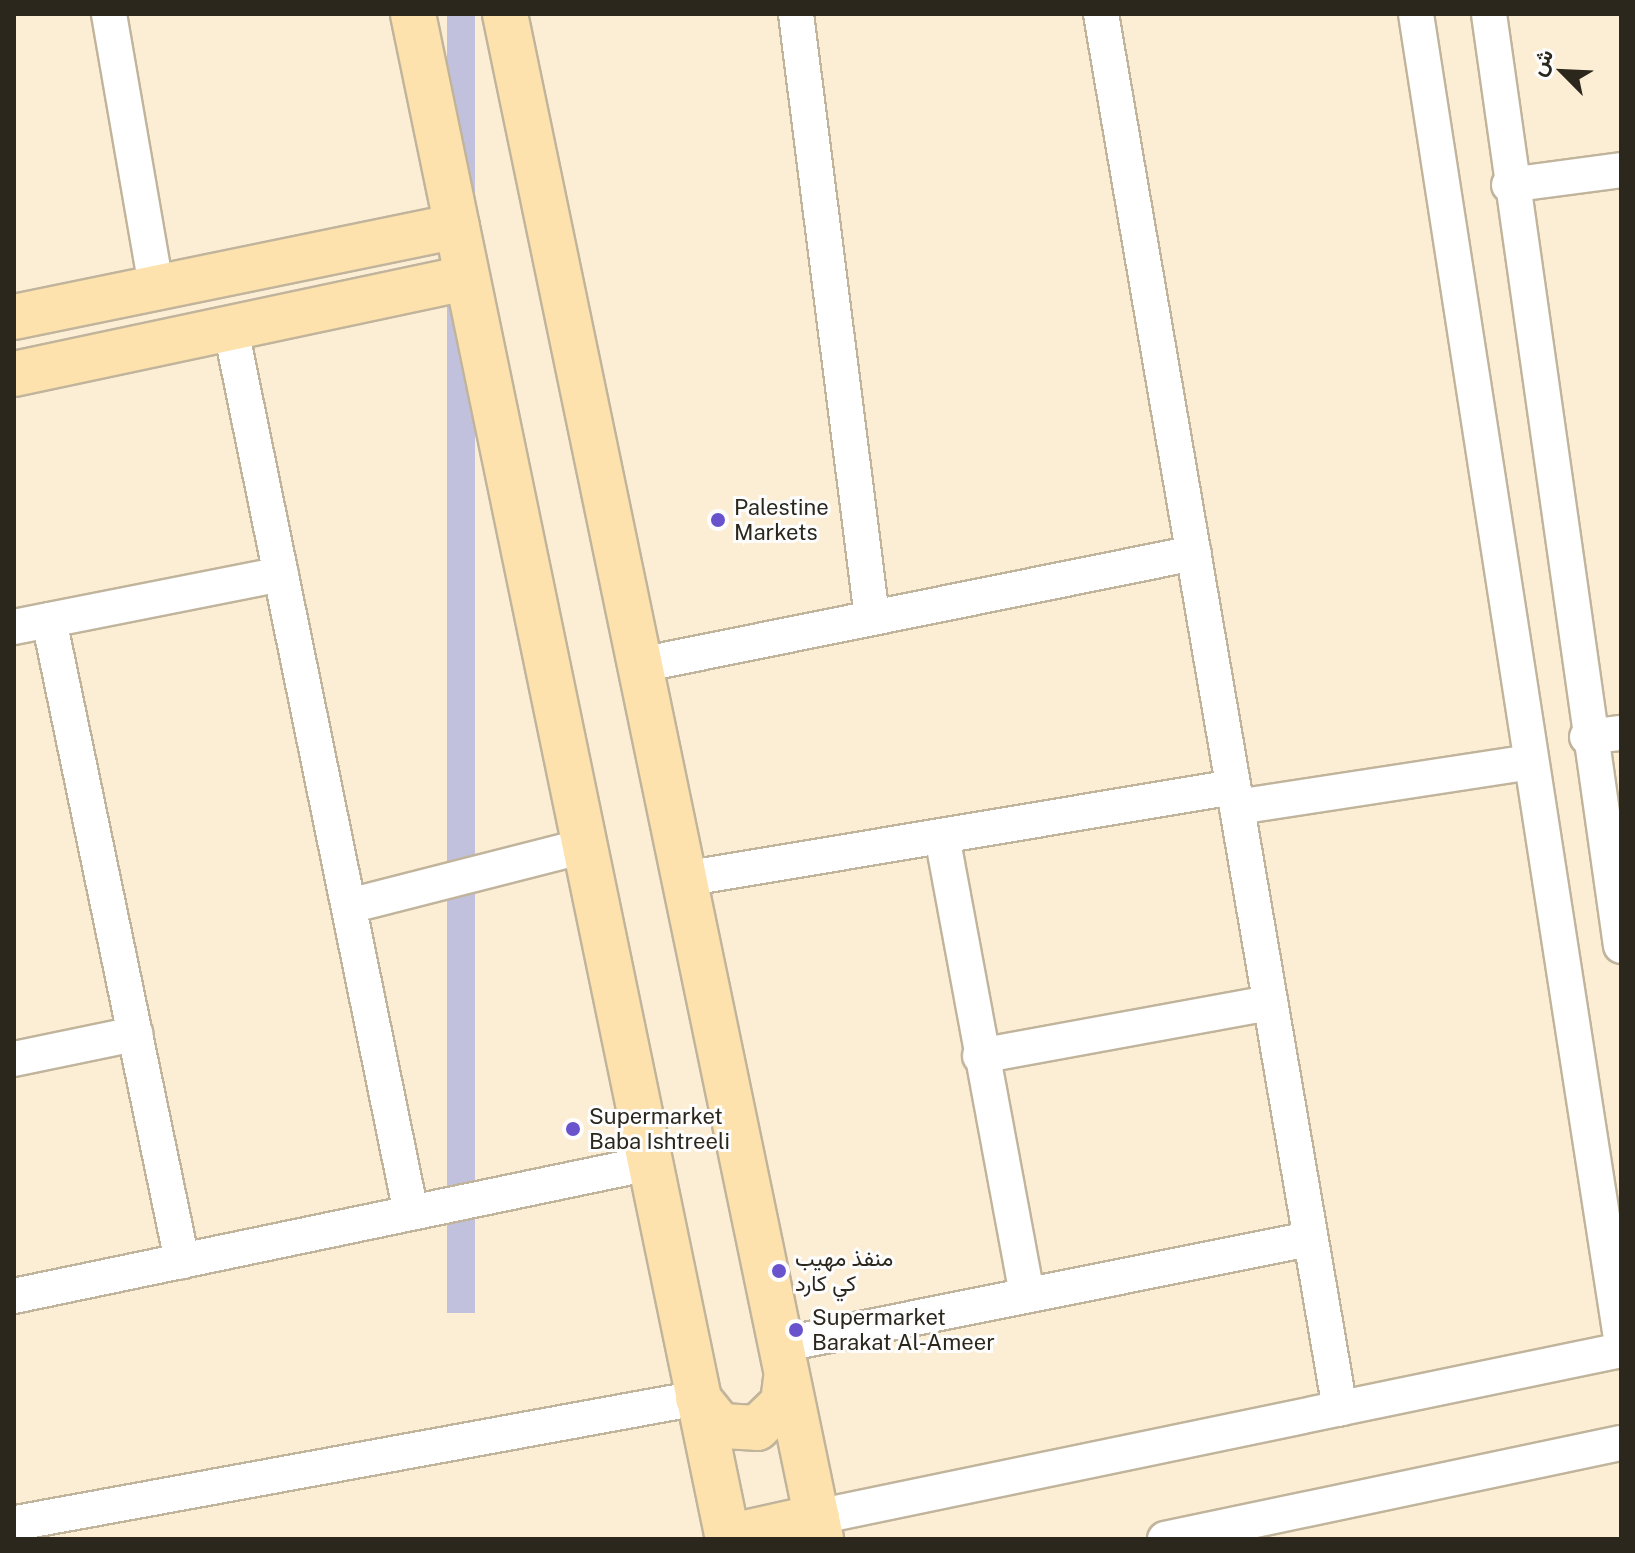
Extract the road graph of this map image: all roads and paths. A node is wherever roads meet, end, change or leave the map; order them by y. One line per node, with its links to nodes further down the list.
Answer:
1 (109, 14): 12 (street)
2 (413, 14): 10 (main road)
3 (505, 14): 21 (main road)
4 (796, 14): 18 (street)
5 (1101, 14): 16 (street)
6 (1416, 14): 24 (street)
7 (1489, 14): 9 (street)
8 (1621, 170): 9 (street)
9 (1509, 185): 23 (street)
10 (457, 226): 11 (main road); 12 (main road)
11 (467, 278): 14 (main road); 27 (main road)
12 (156, 287): 13 (main road)
13 (14, 317)
14 (231, 330): 15 (main road); 17 (street)
15 (14, 374)
16 (1194, 553): 18 (street); 25 (street)
17 (281, 574): 19 (street); 29 (street)
18 (872, 617): 21 (street)
19 (49, 620): 20 (street); 32 (street)
20 (14, 627)
21 (640, 665): 28 (main road)
22 (1621, 733): 23 (street)
23 (1587, 737): 30 (street)
24 (1530, 762): 25 (street); 41 (street)
25 (1235, 797): 26 (street); 31 (street)
26 (942, 836): 28 (street); 33 (street)
27 (585, 846): 29 (street); 35 (main road)
28 (684, 879): 43 (main road)
29 (349, 906): 36 (street)
30 (1621, 946)
31 (1270, 1003): 33 (street); 37 (street)
32 (135, 1034): 34 (street); 38 (street)
33 (980, 1056): 39 (street)
34 (14, 1059)
35 (650, 1163): 36 (street); 44 (main road)
36 (411, 1213): 38 (street)
37 (1309, 1239): 39 (street); 45 (street)
38 (182, 1261): 40 (street)
39 (1027, 1293): 43 (street)
40 (14, 1296)
41 (1621, 1338)
42 (1621, 1350): 45 (street)
43 (783, 1362): 44 (main road); 48 (main road)
44 (698, 1398): 47 (street); 49 (main road)
45 (1340, 1409): 48 (street)
46 (1621, 1443): 50 (street)
47 (17, 1524)
48 (819, 1528): 49 (main road)
49 (728, 1538)
50 (1165, 1539)

